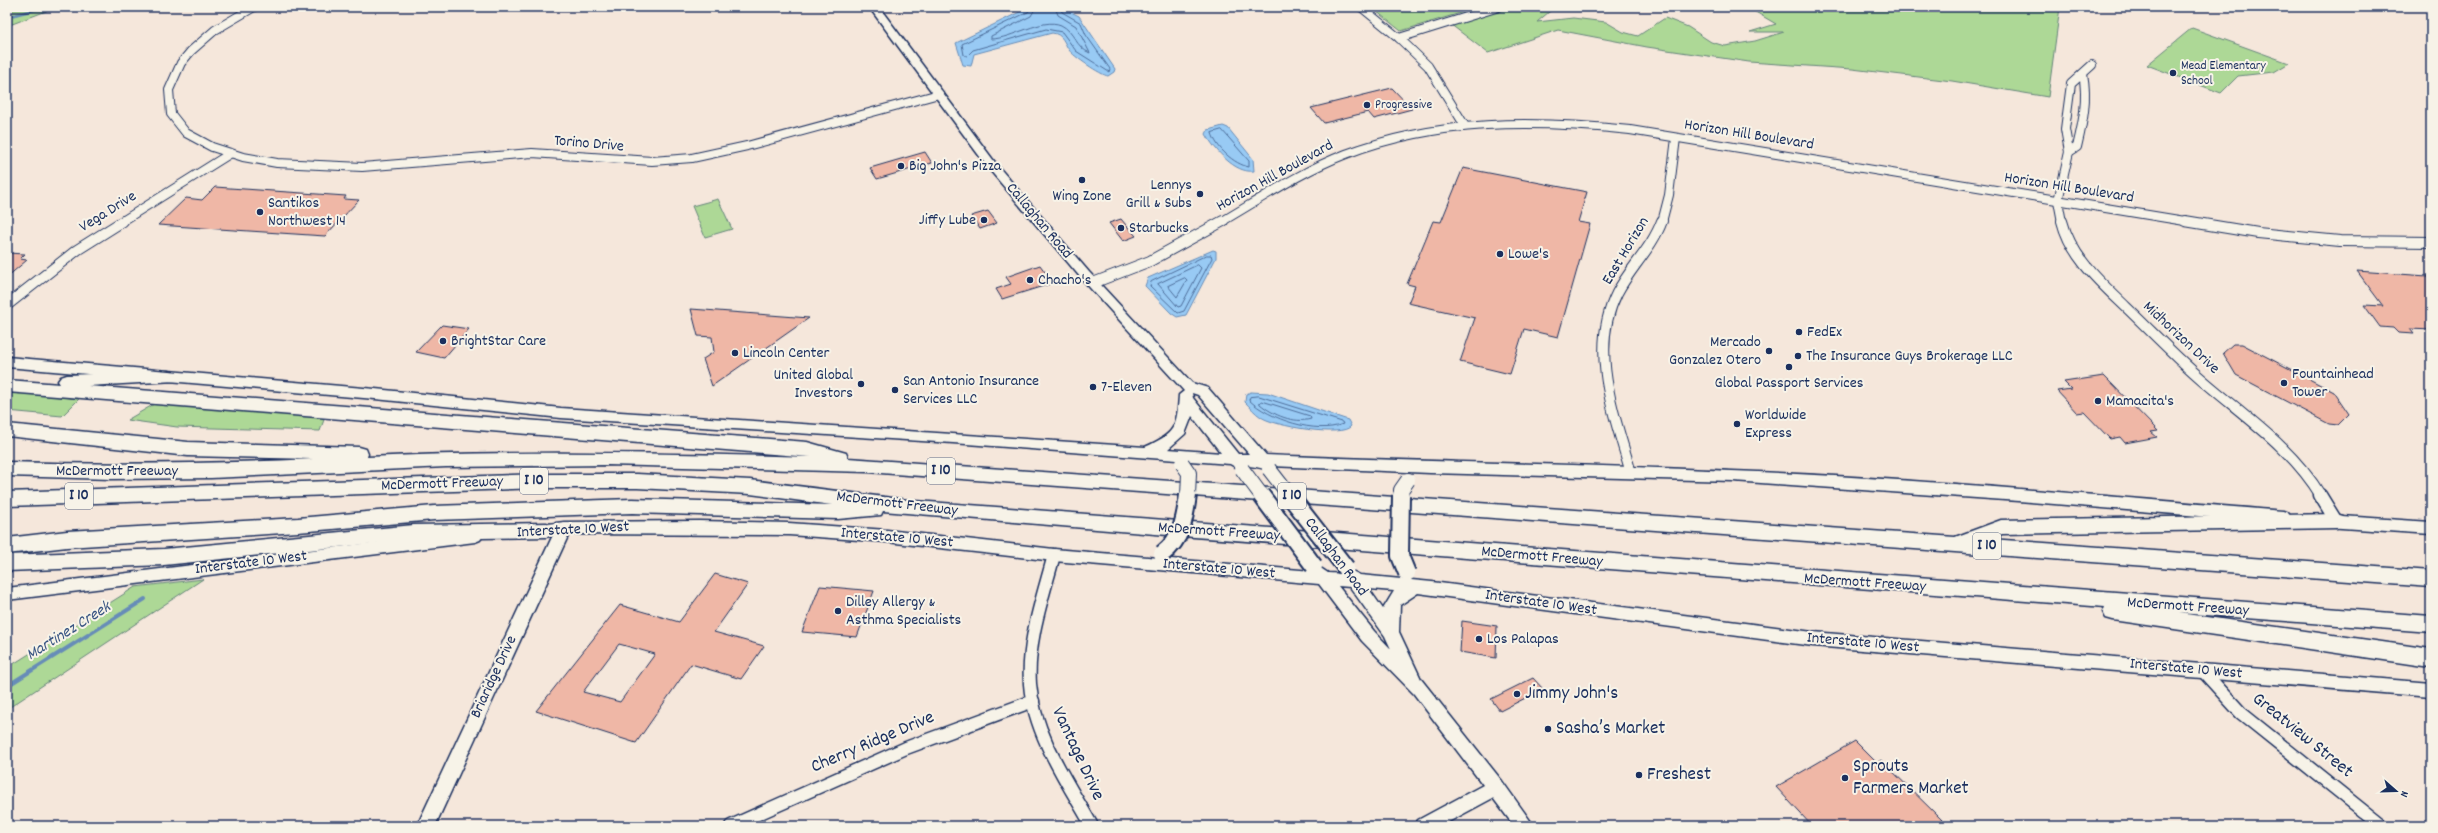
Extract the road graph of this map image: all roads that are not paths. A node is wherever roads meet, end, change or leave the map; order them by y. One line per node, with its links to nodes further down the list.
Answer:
1 (254, 7): 14 (street, Torino Drive)
2 (874, 7): 8 (main road, Callaghan Road)
3 (1361, 7): 5 (street)
4 (1499, 7): 5 (street)
5 (1400, 38): 11 (street)
6 (2092, 65): 7 (street, Midhorizon Drive)
7 (2082, 74): 9 (street, Midhorizon Drive); 10 (street, Midhorizon Drive)
8 (939, 94): 14 (street, Torino Drive); 17 (main road, Callaghan Road)
9 (2069, 99): 10 (street); 13 (street, Midhorizon Drive)
10 (2085, 102): 13 (street, Midhorizon Drive)
11 (1465, 126): 12 (street, Horizon Hill Boulevard); 17 (street, Horizon Hill Boulevard)
12 (1676, 138): 15 (street, Horizon Hill Boulevard); 32 (street, East Horizon)
13 (2069, 152): 15 (street, Midhorizon Drive)
14 (231, 153): 18 (street, Vega Drive)
15 (2058, 201): 16 (street, Horizon Hill Boulevard); 37 (street, Midhorizon Drive)
16 (2431, 242)
17 (1093, 284): 22 (main road, Callaghan Road)
18 (7, 305)
19 (7, 362): 20 (main road)
20 (168, 377): 21 (highway); 24 (main road)
21 (7, 385): 29 (highway)
22 (1186, 393): 24 (main road); 27 (main road, Callaghan Road); 28 (main road, Callaghan Road)
23 (7, 430): 26 (highway)
24 (1148, 452): 25 (main road)
25 (1165, 453): 27 (main road); 43 (main road, bridge)
26 (446, 460): 29 (highway, McDermott Freeway / I 10); 31 (highway, McDermott Freeway / I 10)
27 (1238, 464): 28 (main road); 45 (main road, Callaghan Road, bridge)
28 (1265, 464): 30 (main road); 46 (main road, Callaghan Road, bridge)
29 (867, 466): 40 (highway, McDermott Freeway / I 10)
30 (1430, 468): 32 (main road); 49 (main road, bridge)
31 (7, 469)
32 (1631, 473): 37 (main road)
33 (151, 495): 34 (highway, McDermott Freeway / I 10); 35 (highway, McDermott Freeway / I 10); 36 (highway)
34 (7, 499)
35 (916, 508): 41 (highway); 50 (highway, McDermott Freeway / I 10)
36 (7, 509)
37 (2336, 521): 38 (main road); 40 (highway)
38 (2431, 528)
39 (554, 529): 42 (main road, Interstate 10 West); 44 (highway); 51 (main road, Interstate 10 West); 60 (main road, Briaridge Drive)
40 (1956, 544): 47 (highway, McDermott Freeway / I 10)
41 (7, 546)
42 (1054, 555): 43 (main road, Interstate 10 West); 58 (street, Vantage Drive)
43 (1141, 562): 45 (main road, Interstate 10 West)
44 (7, 563)
45 (1318, 572): 46 (main road, Interstate 10 West); 56 (main road, Callaghan Road)
46 (1351, 574): 48 (main road, Interstate 10 West); 53 (main road, Callaghan Road)
47 (2431, 579)
48 (1416, 587): 49 (main road, Interstate 10 West); 53 (main road)
49 (1432, 588): 55 (main road, Interstate 10 West)
50 (1940, 588): 52 (highway, McDermott Freeway / I 10); 54 (highway)
51 (7, 594)
52 (2431, 624)
53 (1391, 632): 56 (main road, Callaghan Road)
54 (2431, 658)
55 (2202, 670): 57 (main road, Interstate 10 West); 65 (street, Greatview Street)
56 (1420, 689): 59 (main road, Callaghan Road)
57 (2431, 690)
58 (1033, 701): 61 (street, Cherry Ridge Drive); 62 (street, Vantage Drive)
59 (1496, 788): 63 (main road); 64 (main road, Callaghan Road)
60 (426, 826)
61 (731, 826)
62 (1092, 826)
63 (1424, 826)
64 (1525, 826)
65 (2382, 826)

